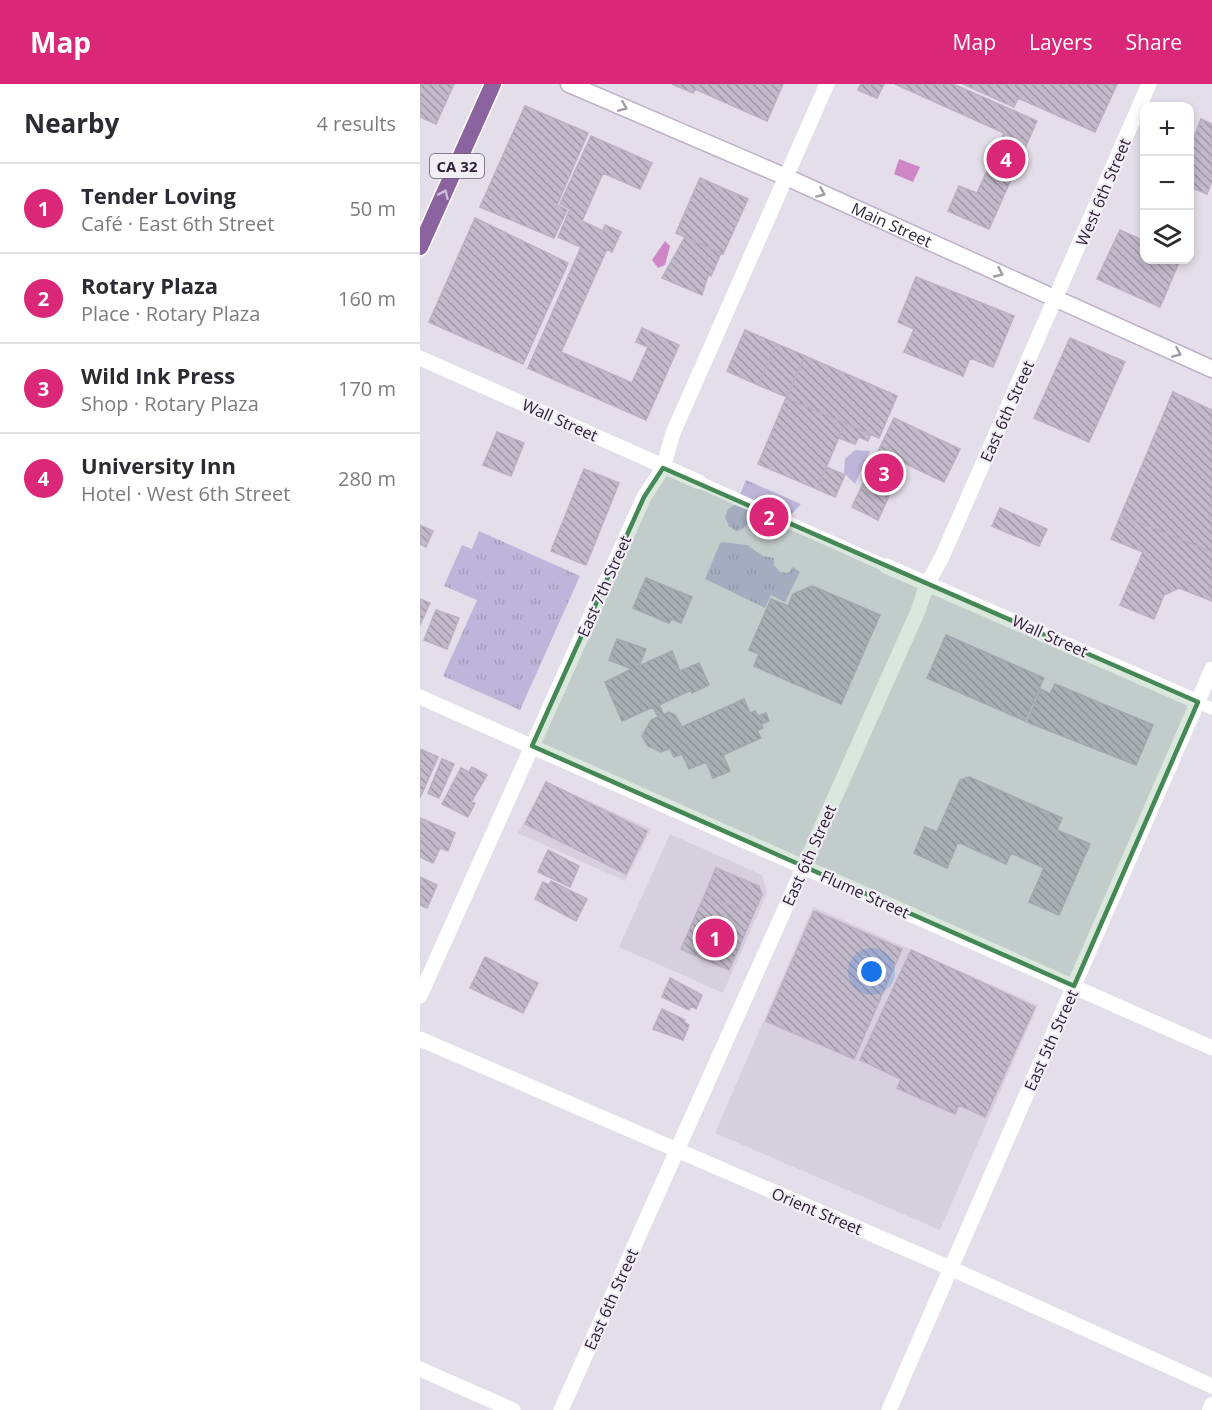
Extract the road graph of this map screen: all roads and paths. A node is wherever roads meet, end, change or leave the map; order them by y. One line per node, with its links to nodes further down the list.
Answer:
1 (493, 84): 6 (main road, CA 32, one-way to 1)
2 (569, 84): 5 (main road, Main Street, one-way to 5)
3 (827, 84): 5 (street, East 7th Street)
4 (1149, 84): 7 (street, West 6th Street)
5 (786, 177): 7 (main road, Main Street, one-way to 7); 10 (street, East 7th Street)
6 (420, 247)
7 (1056, 300): 9 (main road, Main Street, one-way to 9); 13 (street, East 6th Street)
8 (420, 358): 10 (street, Wall Street)
9 (1212, 369)
10 (663, 468): 11 (street, Wall Street); 17 (street, East 7th Street)
11 (699, 482): 12 (street)
12 (886, 566): 13 (street, Wall Street)
13 (927, 584): 16 (street, Wall Street); 18 (street, East 6th Street)
14 (1212, 669): 16 (street, East 5th Street)
15 (420, 697): 17 (street, Flume Street)
16 (1205, 705): 19 (street, East 5th Street)
17 (532, 746): 18 (street, Flume Street); 20 (street, East 7th Street)
18 (804, 867): 19 (street, Flume Street); 23 (street, East 6th Street)
19 (1074, 986): 22 (street, Flume Street); 24 (street, East 5th Street)
20 (420, 996)
21 (420, 1039): 23 (street, Orient Street)
22 (1212, 1048)
23 (677, 1150): 24 (street, Orient Street); 29 (street, East 6th Street)
24 (950, 1268): 26 (street, Orient Street); 30 (street, East 5th Street)
25 (420, 1369): 28 (street)
26 (1212, 1386)
27 (1212, 1405): 31 (main road)
28 (513, 1410)
29 (561, 1410)
30 (889, 1410)
31 (1210, 1410)

